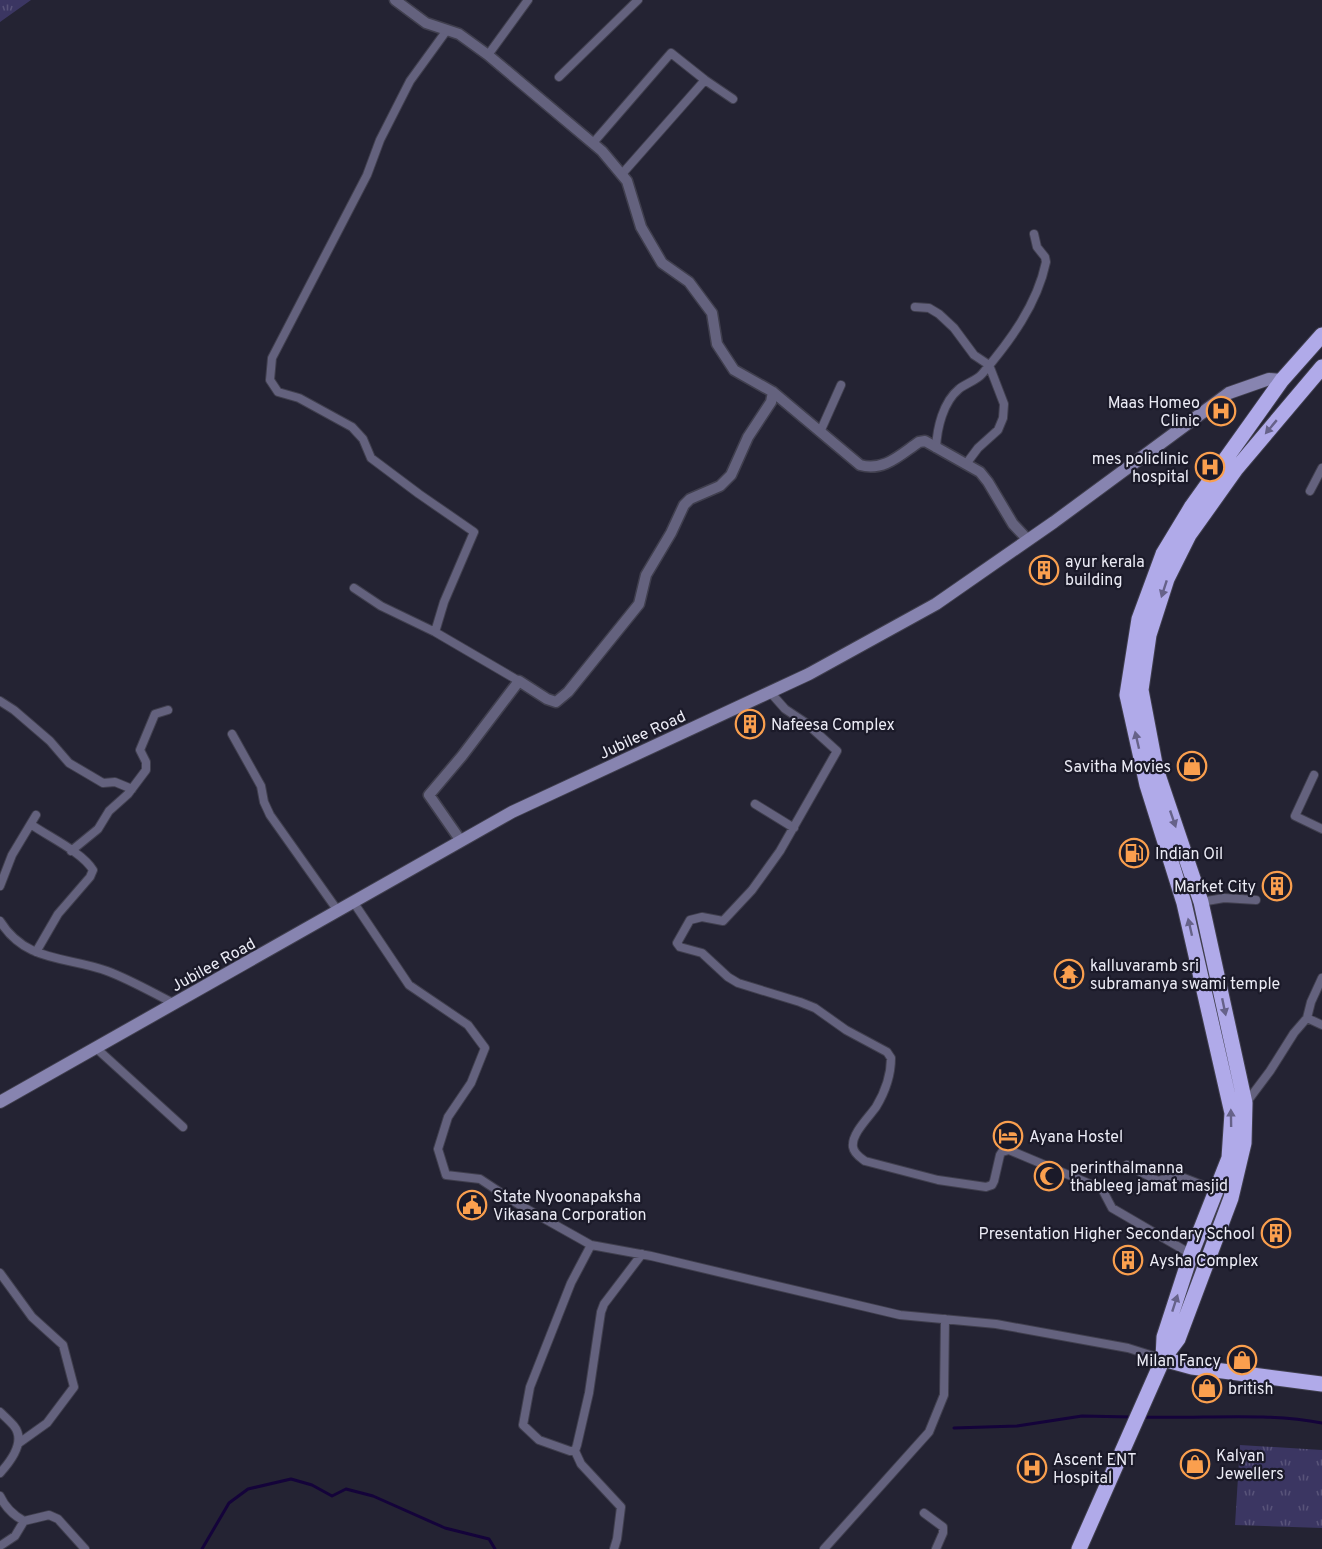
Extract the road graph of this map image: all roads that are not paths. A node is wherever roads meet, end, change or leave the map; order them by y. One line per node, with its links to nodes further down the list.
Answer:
1 (395, 0): 4 (street)
2 (528, 0): 5 (street)
3 (638, 0): 6 (street)
4 (447, 30): 5 (street); 27 (street)
5 (488, 55): 9 (street)
6 (559, 77)
7 (705, 80): 8 (street); 9 (street); 10 (street)
8 (733, 99)
9 (593, 143): 10 (street)
10 (622, 174): 18 (street)
11 (1034, 234): 14 (street)
12 (915, 308): 14 (street)
13 (1322, 334): 16 (highway)
14 (989, 365): 21 (street); 22 (street)
15 (1322, 367): 19 (highway)
16 (1282, 380): 19 (highway); 25 (main road, Jubilee Road); 57 (highway, one-way to 16)
17 (841, 385): 20 (street)
18 (773, 392): 20 (street); 28 (street)
19 (1298, 395): 44 (highway, one-way to 44)
20 (820, 432): 21 (street)
21 (936, 448): 22 (street)
22 (966, 464): 25 (street)
23 (1322, 468): 24 (street)
24 (1310, 490)
25 (1028, 540): 29 (main road, Jubilee Road)
26 (354, 588): 27 (street)
27 (435, 632): 28 (street)
28 (519, 681): 40 (street)
29 (770, 692): 38 (street); 40 (main road, Jubilee Road)
30 (0, 701): 34 (street)
31 (168, 710): 34 (street)
32 (232, 734): 46 (street)
33 (1314, 776): 39 (street)
34 (132, 789): 41 (street)
35 (755, 804): 38 (street)
36 (36, 815): 37 (street)
37 (32, 825): 41 (street); 42 (street)
38 (794, 828): 62 (street)
39 (1322, 829)
40 (461, 841): 45 (main road, Jubilee Road)
41 (71, 851): 48 (street)
42 (0, 886)
43 (1256, 900): 44 (street)
44 (1201, 902): 55 (highway, one-way to 55)
45 (354, 903): 46 (main road, Jubilee Road); 60 (street)
46 (338, 911): 50 (main road, Jubilee Road)
47 (0, 921): 48 (street)
48 (36, 952): 50 (street)
49 (1322, 978): 51 (street)
50 (175, 1004): 53 (main road, Jubilee Road)
51 (1307, 1018): 52 (street); 55 (street)
52 (1322, 1025)
53 (96, 1048): 54 (main road, Jubilee Road); 56 (street)
54 (0, 1102)
55 (1245, 1103): 57 (highway)
56 (183, 1127)
57 (1234, 1162): 59 (highway); 65 (highway)
58 (1126, 1165): 59 (street)
59 (1215, 1190): 62 (highway)
60 (591, 1245): 61 (street); 69 (street)
61 (642, 1254): 64 (street); 69 (street)
62 (1191, 1254): 65 (highway, one-way to 62)
63 (0, 1273): 68 (street)
64 (945, 1319): 65 (street); 77 (street)
65 (1163, 1359): 66 (highway); 79 (highway)
66 (1322, 1384)
67 (0, 1412): 68 (street)
68 (19, 1443): 70 (street)
69 (574, 1451): 76 (street)
70 (0, 1473)
71 (0, 1496): 73 (street)
72 (924, 1513): 78 (street)
73 (24, 1521): 74 (street); 75 (street)
74 (0, 1546)
75 (85, 1549)
76 (614, 1549)
77 (824, 1549)
78 (936, 1549)
79 (1079, 1549)

